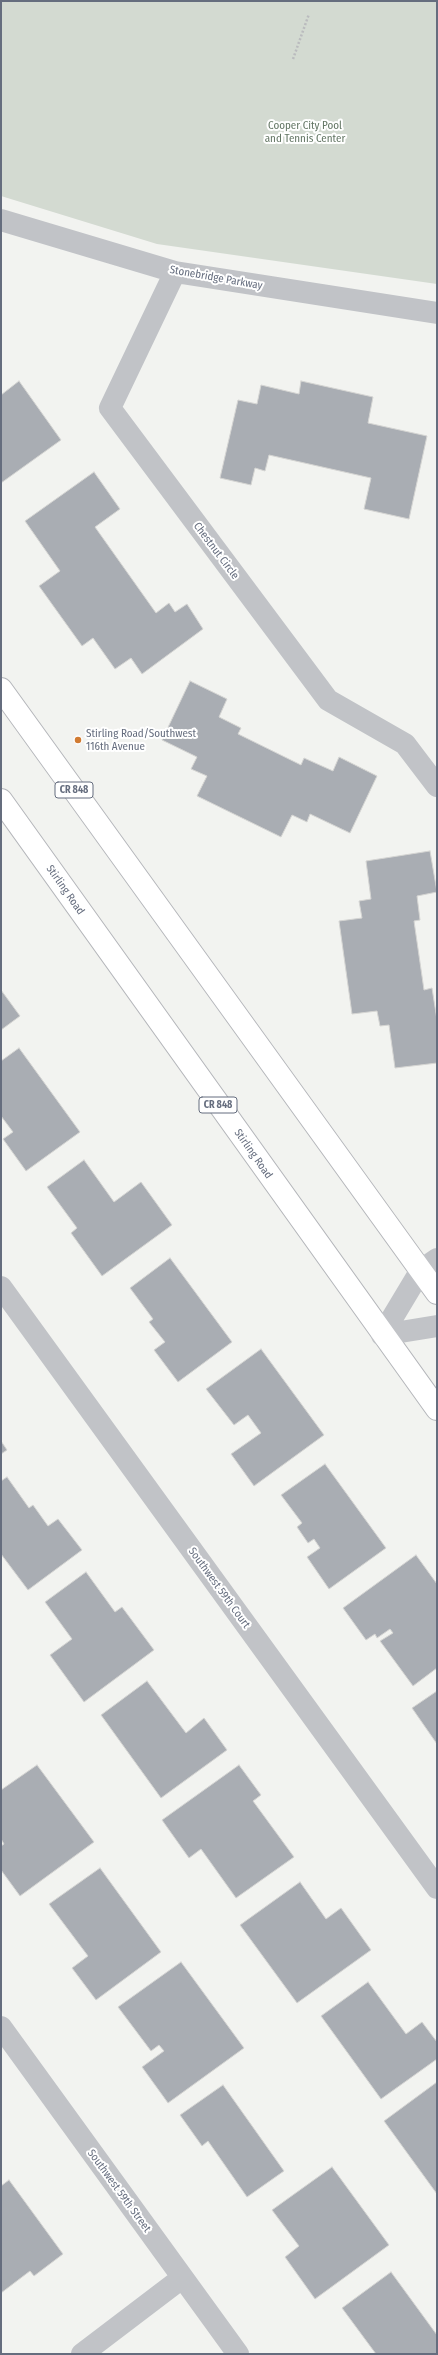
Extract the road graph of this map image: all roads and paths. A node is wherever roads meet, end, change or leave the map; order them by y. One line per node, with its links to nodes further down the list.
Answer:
1 (309, 14): 2 (path)
2 (293, 59)
3 (1, 220): 4 (street, Stonebridge Parkway)
4 (175, 272): 5 (street, Stonebridge Parkway); 7 (street, Chestnut Circle)
5 (437, 313)
6 (1, 689): 9 (main road, CR 848)
7 (437, 786)
8 (1, 800): 13 (main road, Stirling Road / CR 848)
9 (429, 1264): 11 (main road, CR 848); 13 (street)
10 (1, 1287): 15 (street, Southwest 59th Court)
11 (437, 1293)
12 (437, 1326): 13 (street)
13 (382, 1335): 14 (main road, Stirling Road / CR 848)
14 (437, 1409)
15 (437, 1888)
16 (1, 2027): 17 (street, Southwest 59th Street)
17 (182, 2278): 18 (street); 19 (street, Southwest 59th Street)
18 (82, 2354)
19 (238, 2354)

